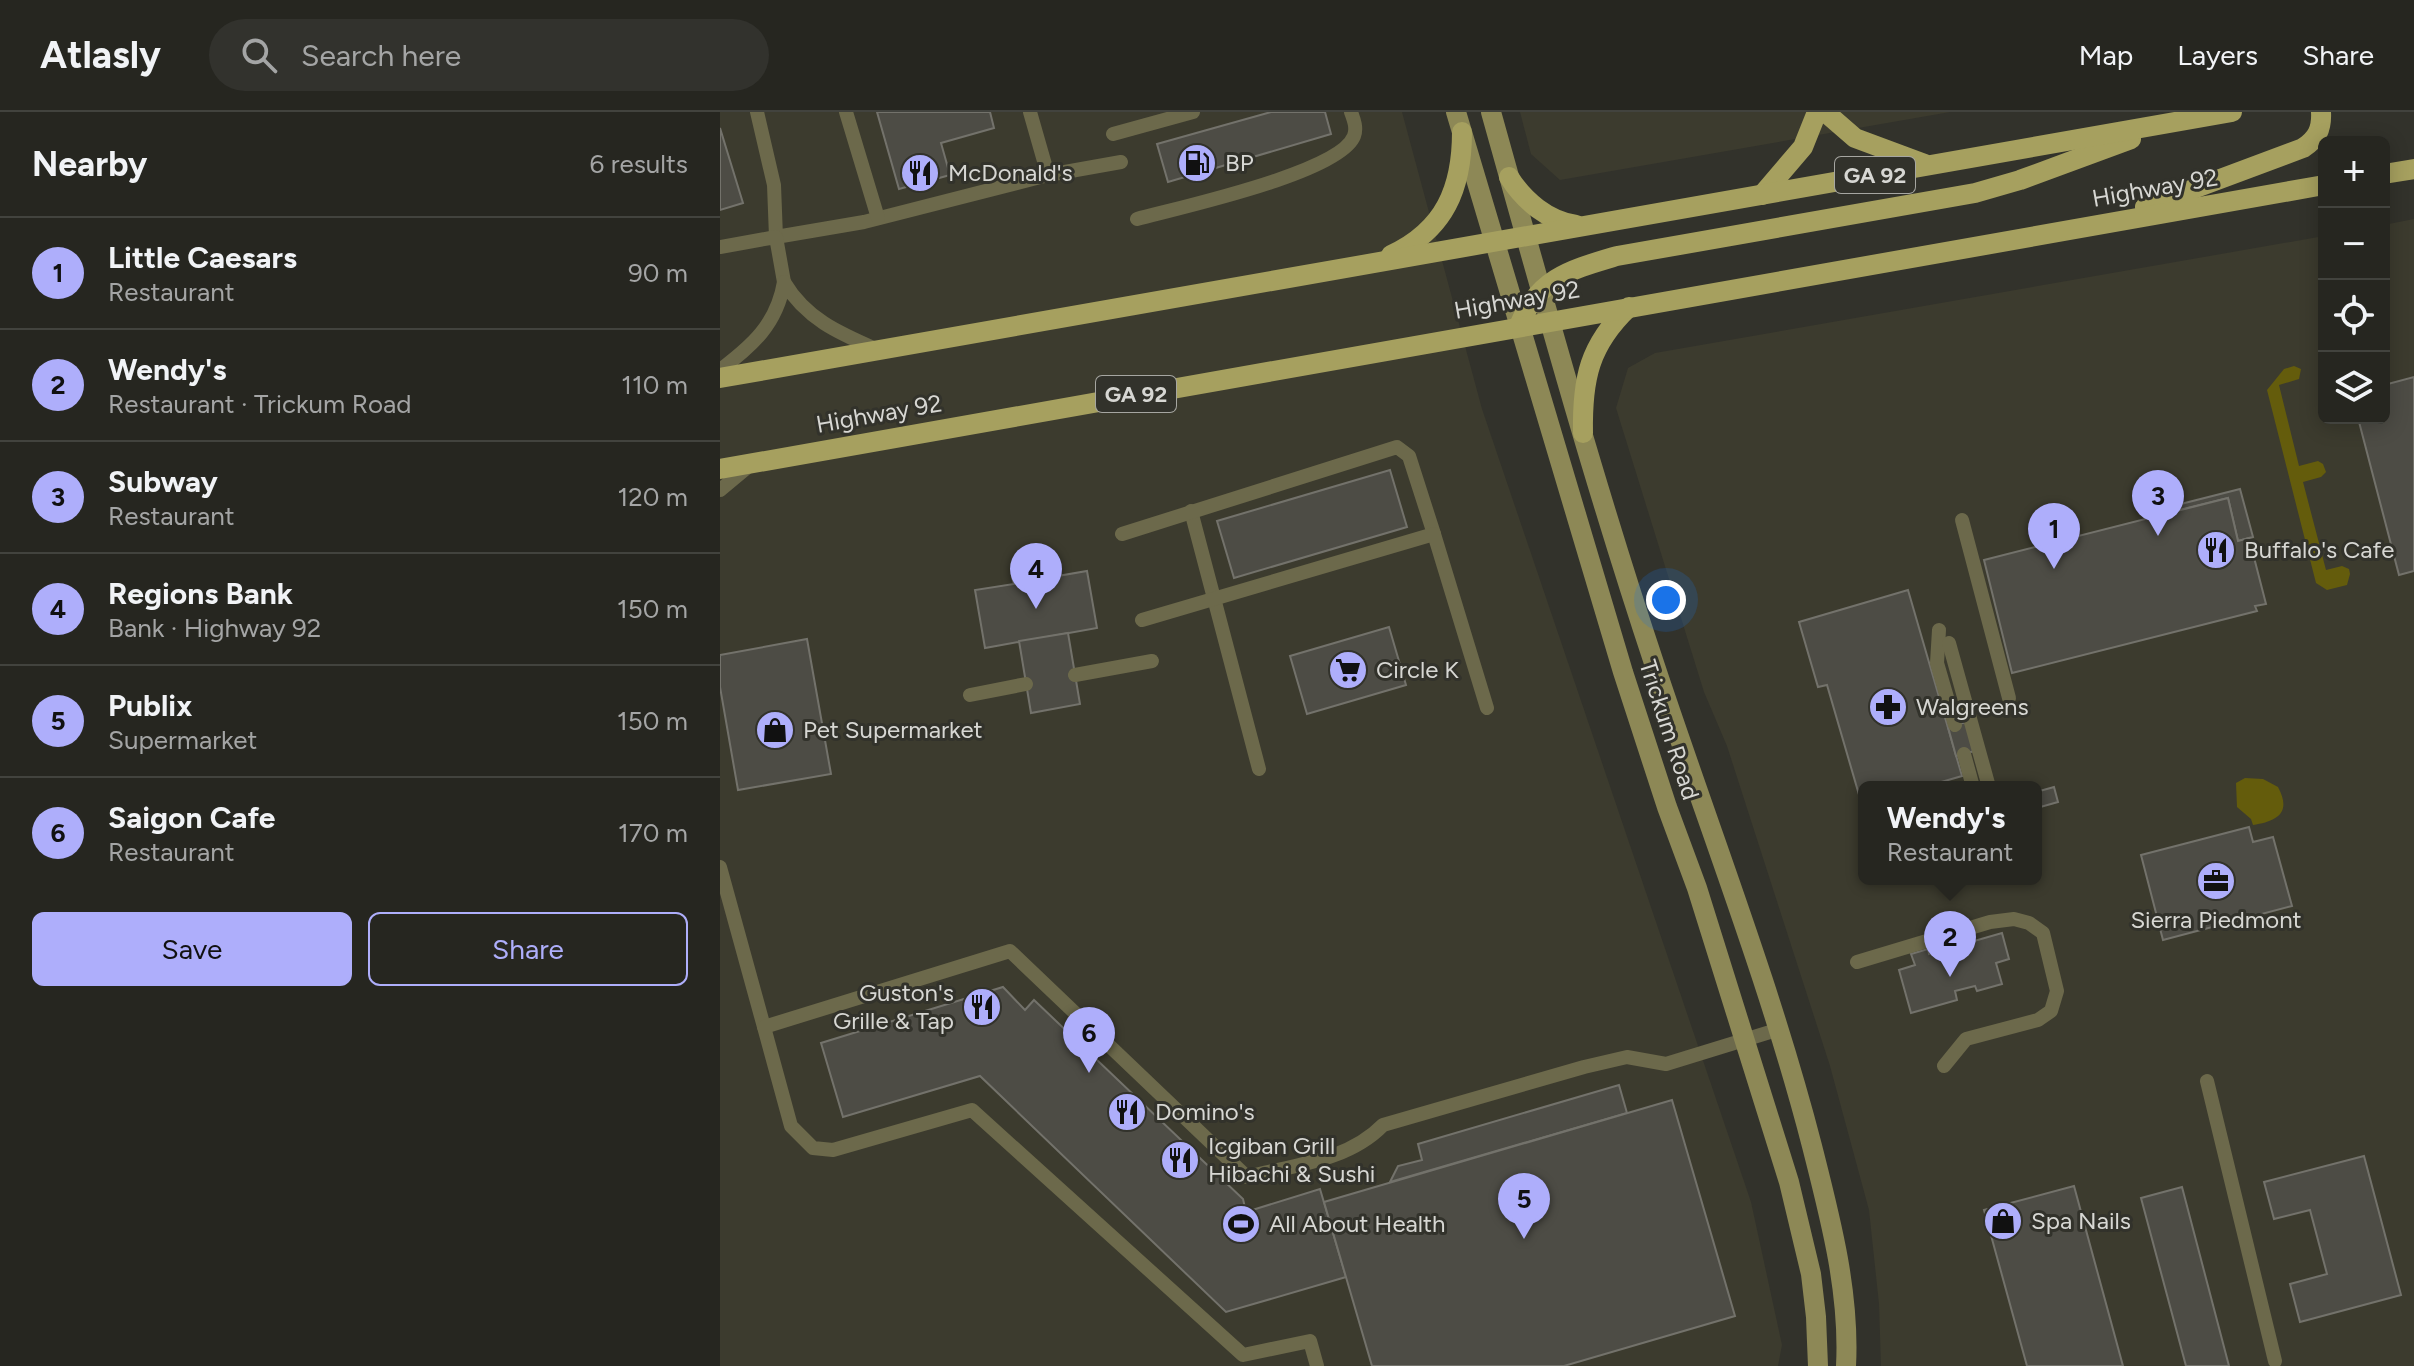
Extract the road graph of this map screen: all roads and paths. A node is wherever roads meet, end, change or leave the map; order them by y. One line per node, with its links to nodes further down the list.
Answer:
1 (757, 112): 27 (lane)
2 (846, 112): 22 (lane)
3 (1030, 112): 18 (lane)
4 (1193, 112): 13 (lane)
5 (1351, 112): 23 (lane)
6 (1491, 112): 19 (street, Trickum Road)
7 (1817, 112): 21 (main road)
8 (1825, 112): 15 (main road)
9 (2228, 112): 12 (main road, GA 92)
10 (2321, 112): 25 (main road)
11 (1459, 122): 28 (street, Trickum Road); 30 (main road)
12 (2166, 124): 15 (main road, GA 92); 32 (main road)
13 (1113, 134)
14 (1121, 162): 18 (lane)
15 (1929, 165): 21 (main road, GA 92)
16 (2414, 169): 17 (main road)
17 (2390, 173)
18 (1048, 175): 22 (lane)
19 (1509, 177): 24 (main road); 26 (street, Trickum Road)
20 (2318, 186): 25 (main road, Highway 92 / GA 92)
21 (1762, 195): 24 (main road, GA 92)
22 (878, 218): 27 (lane)
23 (1137, 219)
24 (1584, 226): 26 (main road, GA 92)
25 (2092, 226): 33 (main road, Highway 92 / GA 92)
26 (1526, 236): 28 (main road, GA 92); 32 (street, Trickum Road)
27 (776, 237): 29 (lane); 31 (lane)
28 (1495, 242): 30 (main road, GA 92); 35 (street, Trickum Road)
29 (720, 247)
30 (1373, 263): 36 (main road, GA 92)
31 (784, 282): 36 (lane); 37 (lane)
32 (1540, 289): 34 (street, Trickum Road); 35 (main road)
33 (1630, 307): 34 (main road, Highway 92 / GA 92); 39 (main road)
34 (1549, 321): 35 (main road, Highway 92 / GA 92); 39 (street, Trickum Road)
35 (1519, 326): 40 (main road, Highway 92 / GA 92); 66 (street, Trickum Road)
36 (878, 350): 38 (main road, GA 92)
37 (720, 370)
38 (720, 378)
39 (1583, 433): 65 (street, Trickum Road)
40 (754, 463): 41 (main road, Highway 92 / GA 92); 42 (lane)
41 (720, 469)
42 (720, 490)
43 (1191, 511): 45 (lane); 46 (lane); 47 (lane)
44 (1962, 520): 55 (lane)
45 (1122, 534)
46 (1434, 534): 47 (lane); 56 (lane)
47 (1213, 600): 48 (lane); 59 (lane)
48 (1142, 620)
49 (1939, 630): 57 (lane)
50 (1949, 643): 61 (lane)
51 (1152, 661): 52 (lane)
52 (1075, 675)
53 (1026, 684): 54 (lane)
54 (970, 695)
55 (2009, 698)
56 (1487, 708)
57 (1955, 725)
58 (1964, 754): 60 (lane)
59 (1259, 769)
60 (1971, 781)
61 (1987, 781)
62 (720, 867): 64 (lane)
63 (1857, 962): 67 (lane)
64 (764, 1027): 66 (lane); 70 (lane)
65 (1780, 1029): 66 (lane); 72 (street, Trickum Road)
66 (1745, 1040): 71 (street, Trickum Road)
67 (1944, 1066)
68 (2207, 1081): 69 (lane)
69 (2275, 1361)
70 (1317, 1366)
71 (1818, 1366)
72 (1846, 1366)

